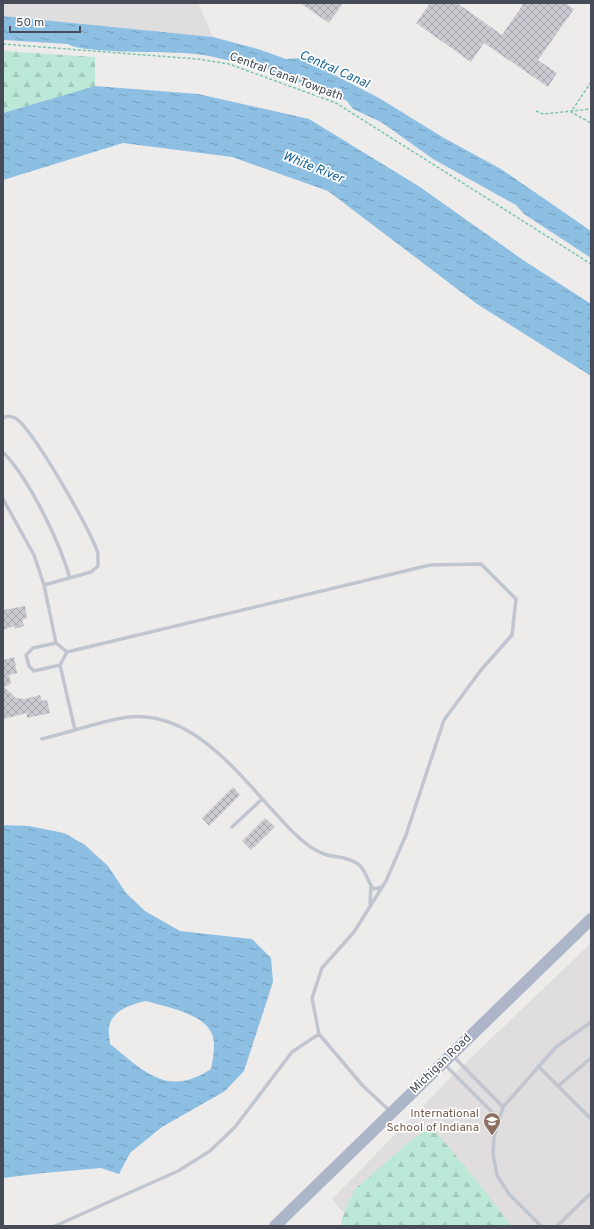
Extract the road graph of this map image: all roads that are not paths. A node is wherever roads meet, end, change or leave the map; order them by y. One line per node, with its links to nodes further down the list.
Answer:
1 (3, 418): 4 (lane)
2 (3, 452): 4 (lane)
3 (3, 499): 5 (lane)
4 (70, 578): 5 (lane)
5 (44, 585): 6 (lane)
6 (56, 642): 7 (lane); 8 (lane)
7 (66, 652): 8 (lane); 14 (lane)
8 (60, 665): 9 (lane)
9 (75, 730): 10 (lane); 11 (lane)
10 (42, 739)
11 (261, 800): 12 (lane); 13 (lane)
12 (232, 827)
13 (371, 887): 14 (lane); 15 (lane)
14 (382, 887): 15 (lane)
15 (370, 906): 18 (lane)
16 (591, 919): 19 (main road, Michigan Road)
17 (591, 1022): 22 (lane)
18 (319, 1034): 25 (lane); 29 (lane)
19 (451, 1053): 21 (main road, Michigan Road); 24 (lane)
20 (591, 1058): 23 (lane)
21 (442, 1063): 25 (main road, Michigan Road); 26 (lane)
22 (538, 1066): 23 (lane); 24 (lane)
23 (558, 1086): 27 (lane)
24 (503, 1107): 26 (lane)
25 (391, 1112): 30 (main road, Michigan Road)
26 (499, 1119): 31 (lane)
27 (591, 1119)
28 (591, 1193): 32 (lane)
29 (55, 1226)
30 (275, 1226)
31 (541, 1226)
32 (557, 1226)

